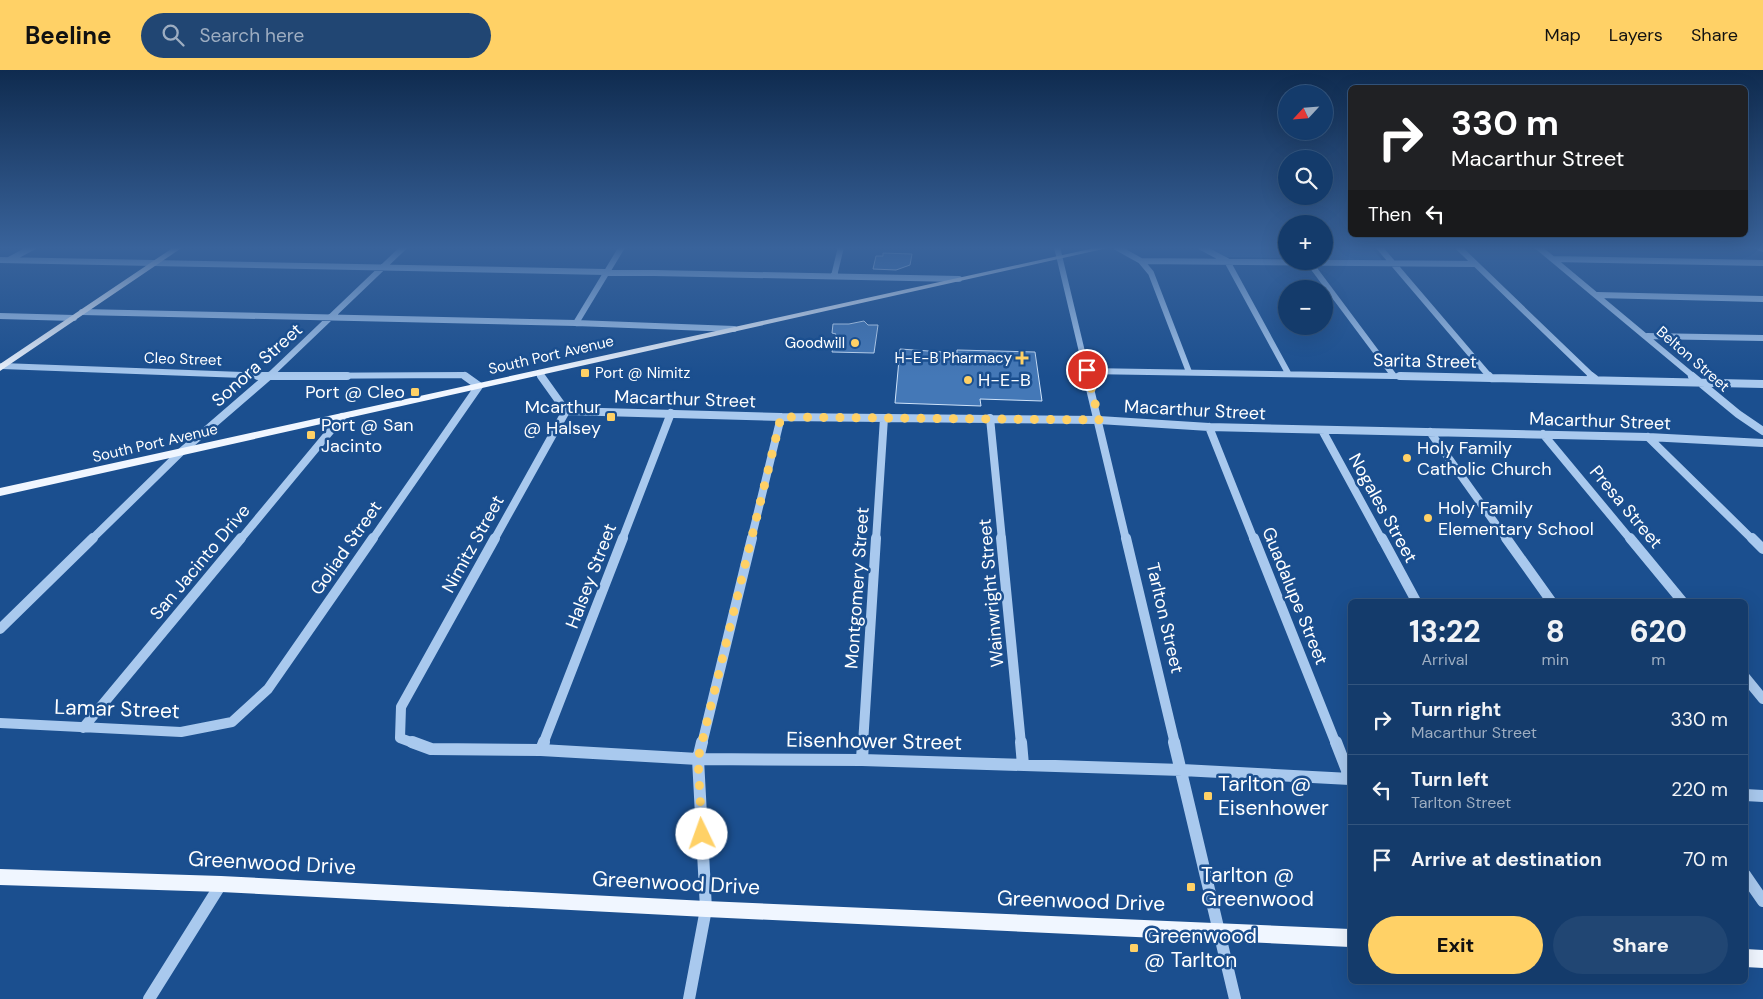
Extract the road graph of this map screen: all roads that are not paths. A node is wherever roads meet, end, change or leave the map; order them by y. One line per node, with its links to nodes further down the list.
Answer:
1 (114, 290): 14 (main road)
2 (360, 290): 16 (street, Sonora Street)
3 (595, 290): 17 (street)
4 (908, 290): 18 (main road, South Port Avenue)
5 (1068, 290): 22 (street, Tarlton Street)
6 (1157, 290): 23 (street)
7 (1243, 290): 25 (street)
8 (1331, 290): 27 (street)
9 (1417, 290): 28 (street)
10 (1502, 290): 29 (street)
11 (1591, 290): 12 (street, Belton Street)
12 (1597, 295): 13 (street); 19 (street, Belton Street)
13 (1763, 299)
14 (78, 315): 15 (street); 16 (street); 21 (main road)
15 (0, 316)
16 (332, 318): 17 (street); 26 (street, Sonora Street)
17 (576, 323): 18 (street)
18 (734, 329): 24 (main road, South Port Avenue)
19 (1647, 336): 20 (street); 30 (street, Belton Street)
20 (1763, 338)
21 (1, 367): 26 (street, Cleo Street)
22 (1087, 370): 23 (street, Sarita Street); 39 (street, Tarlton Street)
23 (1189, 372): 25 (street, Sarita Street)
24 (539, 373): 32 (main road, South Port Avenue); 33 (street)
25 (1288, 373): 27 (street, Sarita Street)
26 (270, 376): 32 (street, Cleo Street); 47 (street, Sonora Street)
27 (1394, 376): 28 (street, Sarita Street)
28 (1491, 378): 29 (street, Sarita Street)
29 (1595, 380): 30 (street, Sarita Street)
30 (1701, 383): 31 (street, Sarita Street); 42 (street, Belton Street)
31 (1763, 384)
32 (479, 386): 35 (main road, South Port Avenue); 56 (street, Goliad Street)
33 (566, 411): 34 (street, Macarthur Street); 59 (street, Nimitz Street)
34 (671, 414): 36 (street, Macarthur Street); 60 (street, Halsey Street)
35 (342, 416): 47 (main road, South Port Avenue); 58 (street, San Jacinto Drive)
36 (781, 417): 37 (street, Macarthur Street); 61 (street)
37 (884, 418): 38 (street, Macarthur Street); 62 (street, Montgomery Street)
38 (990, 418): 39 (street, Macarthur Street); 63 (street, Wainwright Street)
39 (1099, 420): 40 (street, Macarthur Street); 64 (street, Tarlton Street)
40 (1209, 427): 41 (street, Macarthur Street); 65 (street, Guadalupe Street)
41 (1322, 430): 43 (street, Macarthur Street); 50 (street, Nogales Street)
42 (1763, 431)
43 (1430, 432): 44 (street, Macarthur Street); 51 (street)
44 (1543, 434): 45 (street, Macarthur Street); 52 (street, Presa Street)
45 (1648, 437): 46 (street, Macarthur Street); 49 (street)
46 (1763, 443)
47 (181, 452): 48 (main road, South Port Avenue); 53 (street, Sonora Street)
48 (0, 492)
49 (1763, 549)
50 (1415, 599)
51 (1550, 599)
52 (1680, 599)
53 (0, 629)
54 (1748, 680): 55 (street)
55 (1763, 698)
56 (232, 722): 58 (street, Lamar Street)
57 (0, 723): 58 (street, Lamar Street)
58 (83, 728)
59 (400, 738): 60 (street, Eisenhower Street)
60 (541, 750): 61 (street, Eisenhower Street)
61 (698, 759): 62 (street, Eisenhower Street); 73 (street)
62 (862, 760): 63 (street, Eisenhower Street)
63 (1023, 765): 64 (street, Eisenhower Street)
64 (1182, 770): 66 (street, Eisenhower Street); 74 (street, Tarlton Street)
65 (1348, 774)
66 (1348, 779)
67 (1748, 795): 68 (street)
68 (1763, 796)
69 (0, 877): 71 (main road, Greenwood Drive)
70 (1748, 879): 72 (street)
71 (221, 884): 73 (main road, Greenwood Drive); 78 (street)
72 (1763, 901)
73 (706, 909): 74 (main road, Greenwood Drive); 79 (street)
74 (1220, 931): 75 (main road, Greenwood Drive); 80 (street, Tarlton Street)
75 (1348, 938)
76 (1748, 958): 77 (main road)
77 (1763, 959)
78 (149, 999)
79 (689, 999)
80 (1235, 999)

